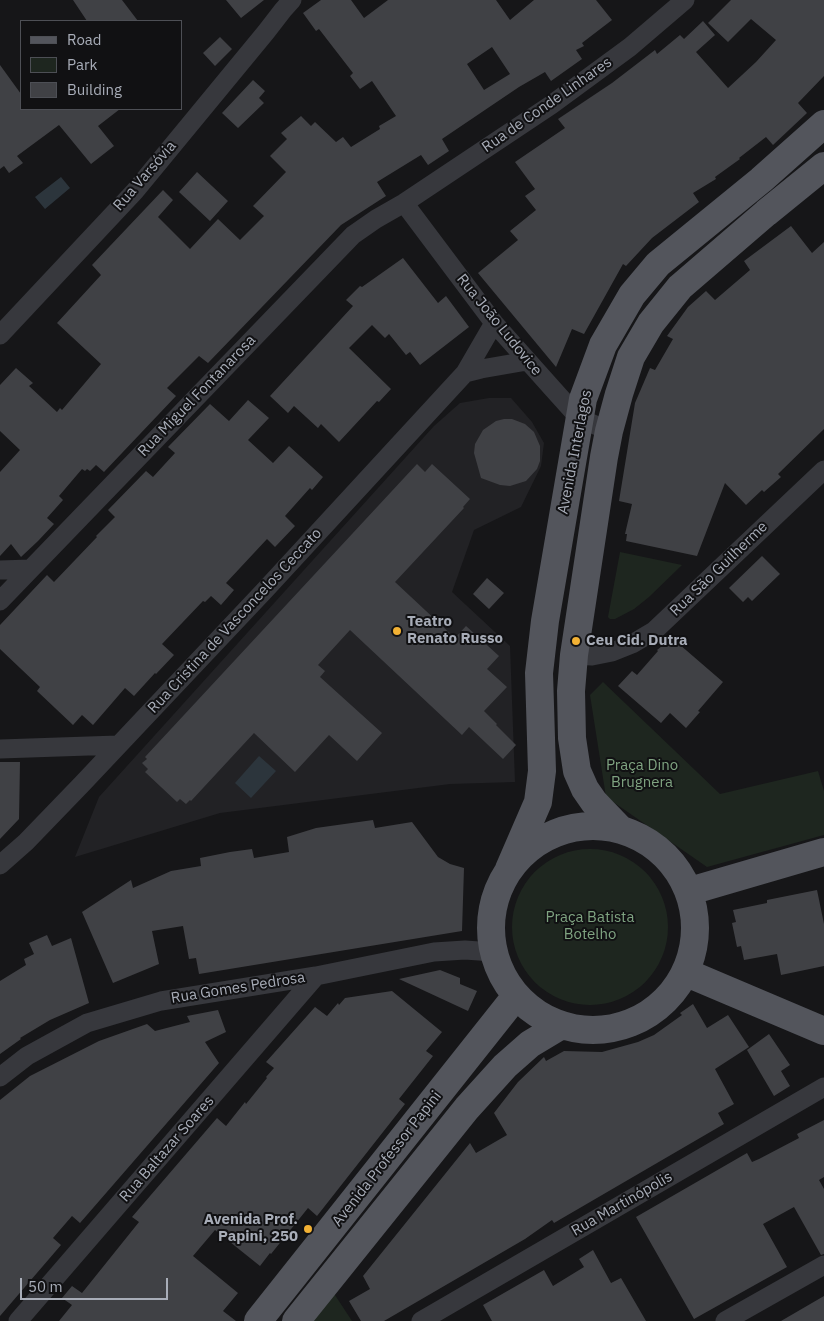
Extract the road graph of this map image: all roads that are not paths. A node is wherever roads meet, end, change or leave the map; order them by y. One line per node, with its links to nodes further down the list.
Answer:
1 (685, 0): 5 (street, Rua de Conde Linhares)
2 (283, 3): 7 (street, Rua Varsóvia)
3 (824, 124): 10 (main road, Avenida Interlagos)
4 (824, 166): 11 (main road, Avenida Interlagos)
5 (404, 204): 6 (street, Rua João Ludovice); 13 (street, Rua Miguel Fontanarosa)
6 (494, 323): 8 (street, Rua João Ludovice); 9 (street, Rua Cristina de Vasconcelos Ceccato)
7 (0, 335)
8 (527, 361): 9 (street); 10 (street, Rua João Ludovice)
9 (465, 374): 17 (street, Rua Cristina de Vasconcelos Ceccato)
10 (580, 418): 11 (street, Rua João Ludovice); 22 (main road, Avenida Interlagos)
11 (609, 431): 16 (main road, Avenida Interlagos)
12 (824, 470): 16 (street, Rua São Guilherme)
13 (30, 569): 14 (street); 15 (street, Rua Miguel Fontanarosa)
14 (0, 570)
15 (0, 601)
16 (574, 656): 19 (main road, Avenida Interlagos)
17 (118, 745): 18 (street); 21 (street, Rua Cristina de Vasconcelos Ceccato)
18 (0, 749)
19 (619, 828): 22 (main road); 23 (main road)
20 (824, 852): 23 (main road)
21 (0, 864)
22 (509, 869): 24 (main road)
23 (690, 891): 25 (main road)
24 (493, 952): 26 (street, Rua Gomes Pedrosa); 27 (main road)
25 (687, 973): 28 (main road); 29 (main road)
26 (316, 976): 30 (street, Rua Gomes Pedrosa); 33 (street, Rua Baltazar Soares)
27 (516, 996): 28 (main road); 34 (main road, Avenida Professor Papini)
28 (560, 1026): 35 (main road, Avenida Professor Papini)
29 (824, 1031)
30 (0, 1077)
31 (824, 1087): 36 (street, Rua Martinópolis)
32 (824, 1266): 37 (street)
33 (18, 1321)
34 (258, 1321)
35 (296, 1321)
36 (421, 1321)
37 (725, 1321)

